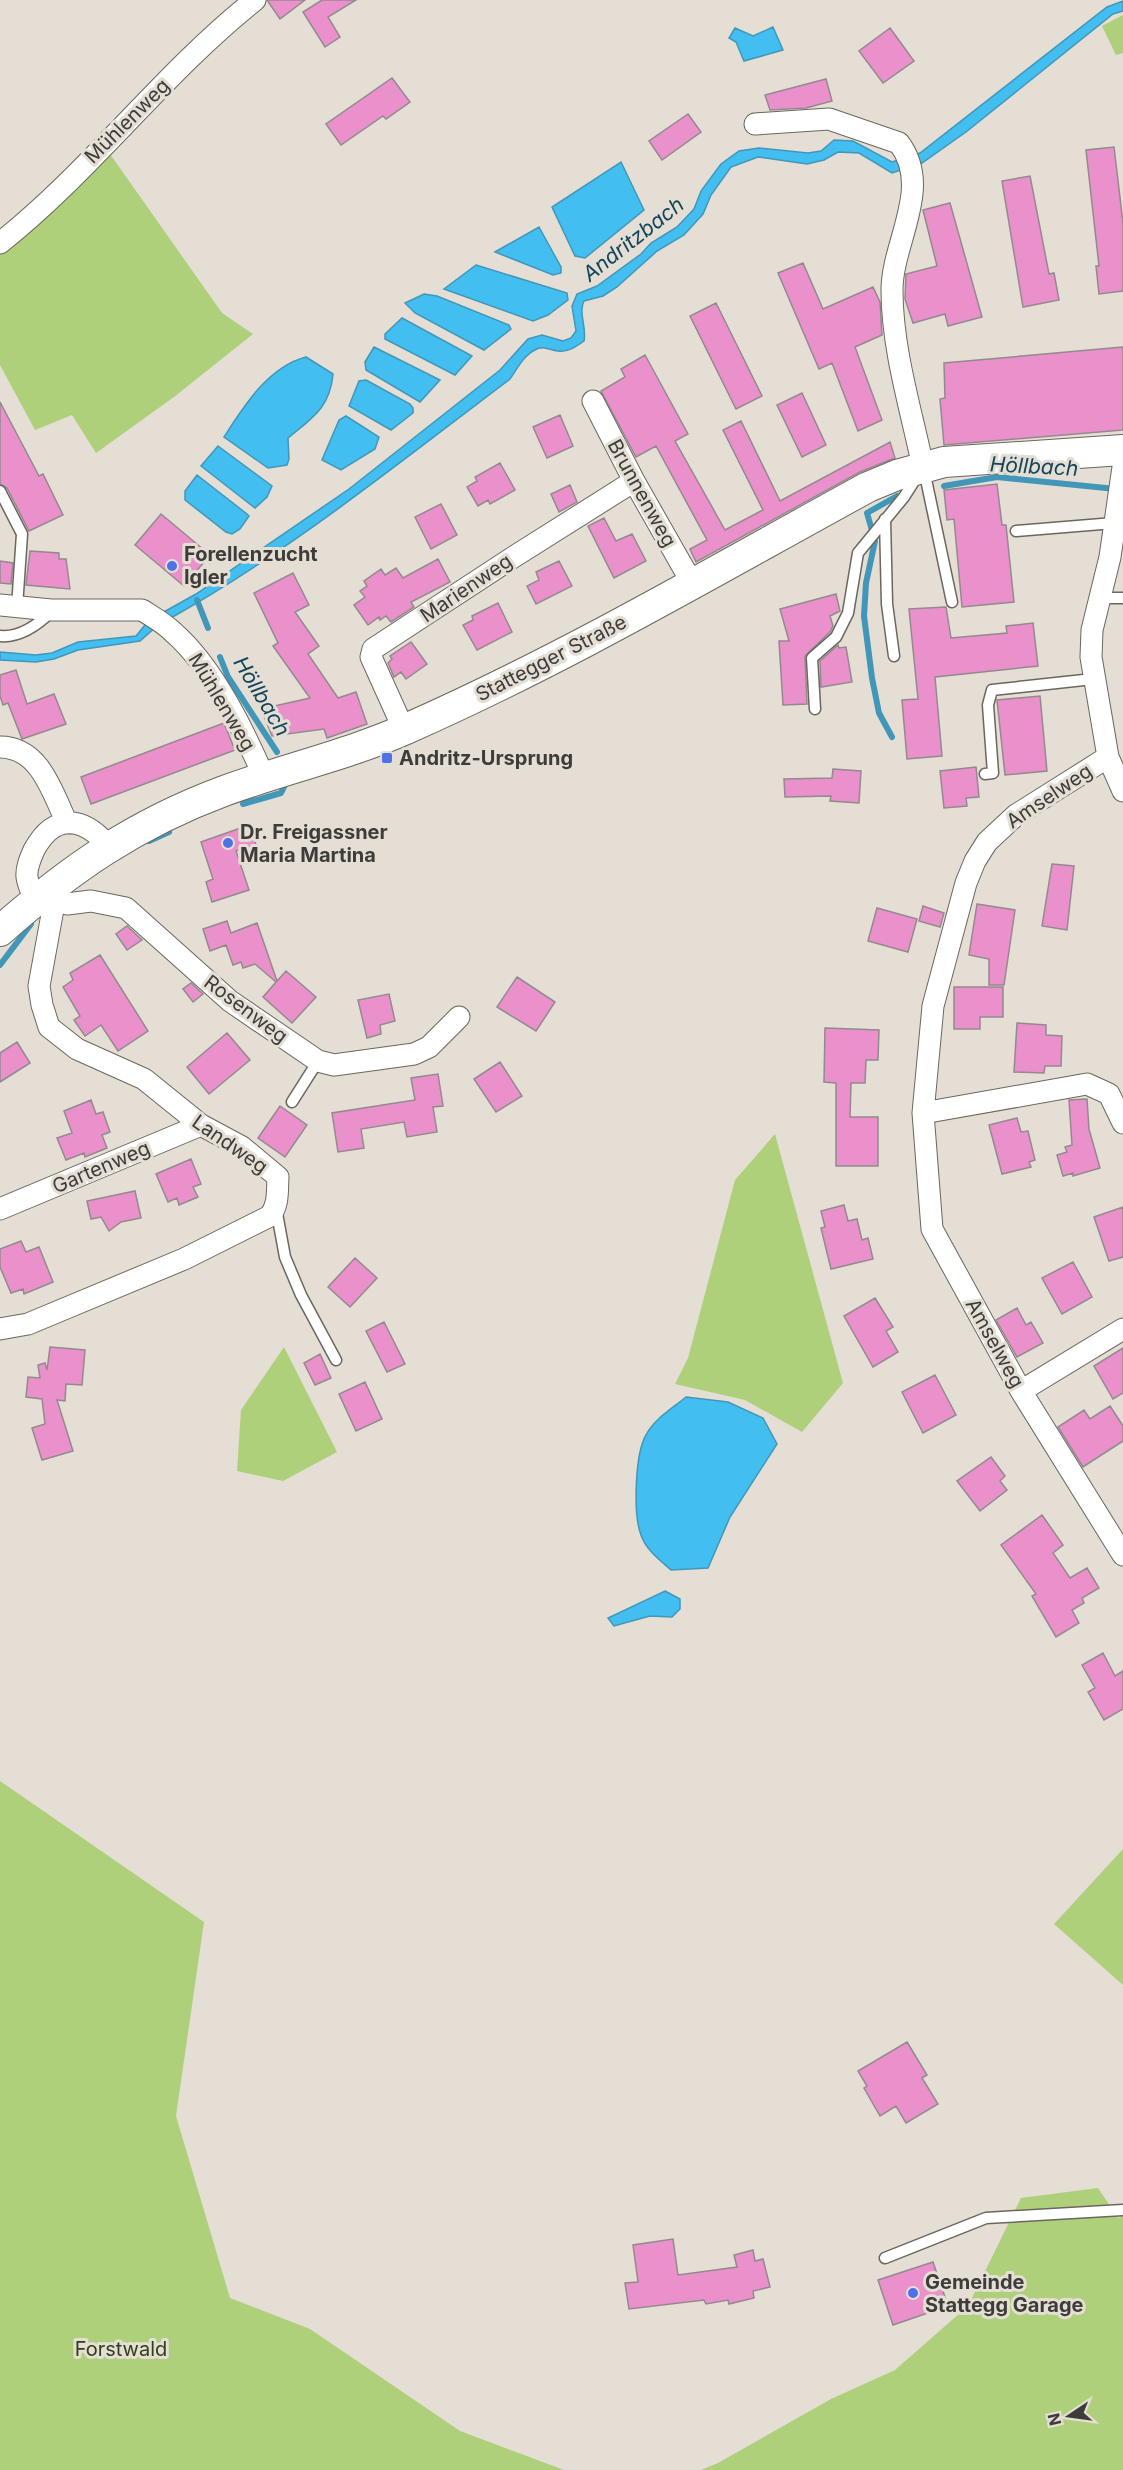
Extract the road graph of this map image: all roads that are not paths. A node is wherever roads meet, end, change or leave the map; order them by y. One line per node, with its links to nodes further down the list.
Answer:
1 (255, 0): 3 (street, Mühlenweg)
2 (755, 124): 5 (street)
3 (0, 243)
4 (592, 401): 7 (street, Brunnenweg)
5 (923, 467): 6 (main road, Stattegger Straße); 9 (lane); 12 (main road, Stattegger Straße); 15 (lane)
6 (1122, 472): 10 (street)
7 (634, 481): 12 (street, Brunnenweg); 22 (street, Marienweg)
8 (0, 491): 16 (lane)
9 (885, 519): 19 (lane); 21 (lane)
10 (1114, 523): 11 (lane); 13 (street)
11 (1016, 531)
12 (692, 584): 22 (main road, Stattegger Straße)
13 (1100, 598): 14 (lane); 20 (street)
14 (1123, 598)
15 (952, 602)
16 (9, 606): 17 (street, Mühlenweg)
17 (53, 609): 18 (lane); 26 (street, Mühlenweg)
18 (0, 636)
19 (894, 656)
20 (1093, 679): 24 (street); 25 (lane)
21 (815, 710)
22 (404, 730): 26 (main road, Stattegger Straße)
23 (0, 747): 28 (street)
24 (1108, 757): 27 (street); 35 (street, Amselweg)
25 (985, 774)
26 (264, 777): 29 (main road, Stattegger Straße)
27 (1123, 791)
28 (67, 823): 29 (street); 30 (street, Landweg)
29 (108, 846): 30 (main road, Stattegger Straße)
30 (38, 897): 31 (main road, Stattegger Straße); 33 (street, Rosenweg); 37 (street, Landweg)
31 (0, 931)
32 (459, 1017): 33 (street)
33 (318, 1061): 34 (lane)
34 (292, 1102)
35 (923, 1113): 36 (street); 43 (street, Amselweg)
36 (1123, 1123)
37 (201, 1125): 38 (street, Landweg); 39 (street, Gartenweg)
38 (276, 1208): 40 (street); 42 (lane)
39 (0, 1209)
40 (0, 1329)
41 (1123, 1329): 43 (street)
42 (336, 1360)
43 (1021, 1391): 44 (street, Amselweg)
44 (1123, 1555)
45 (1123, 2210): 46 (lane)
46 (885, 2258)

